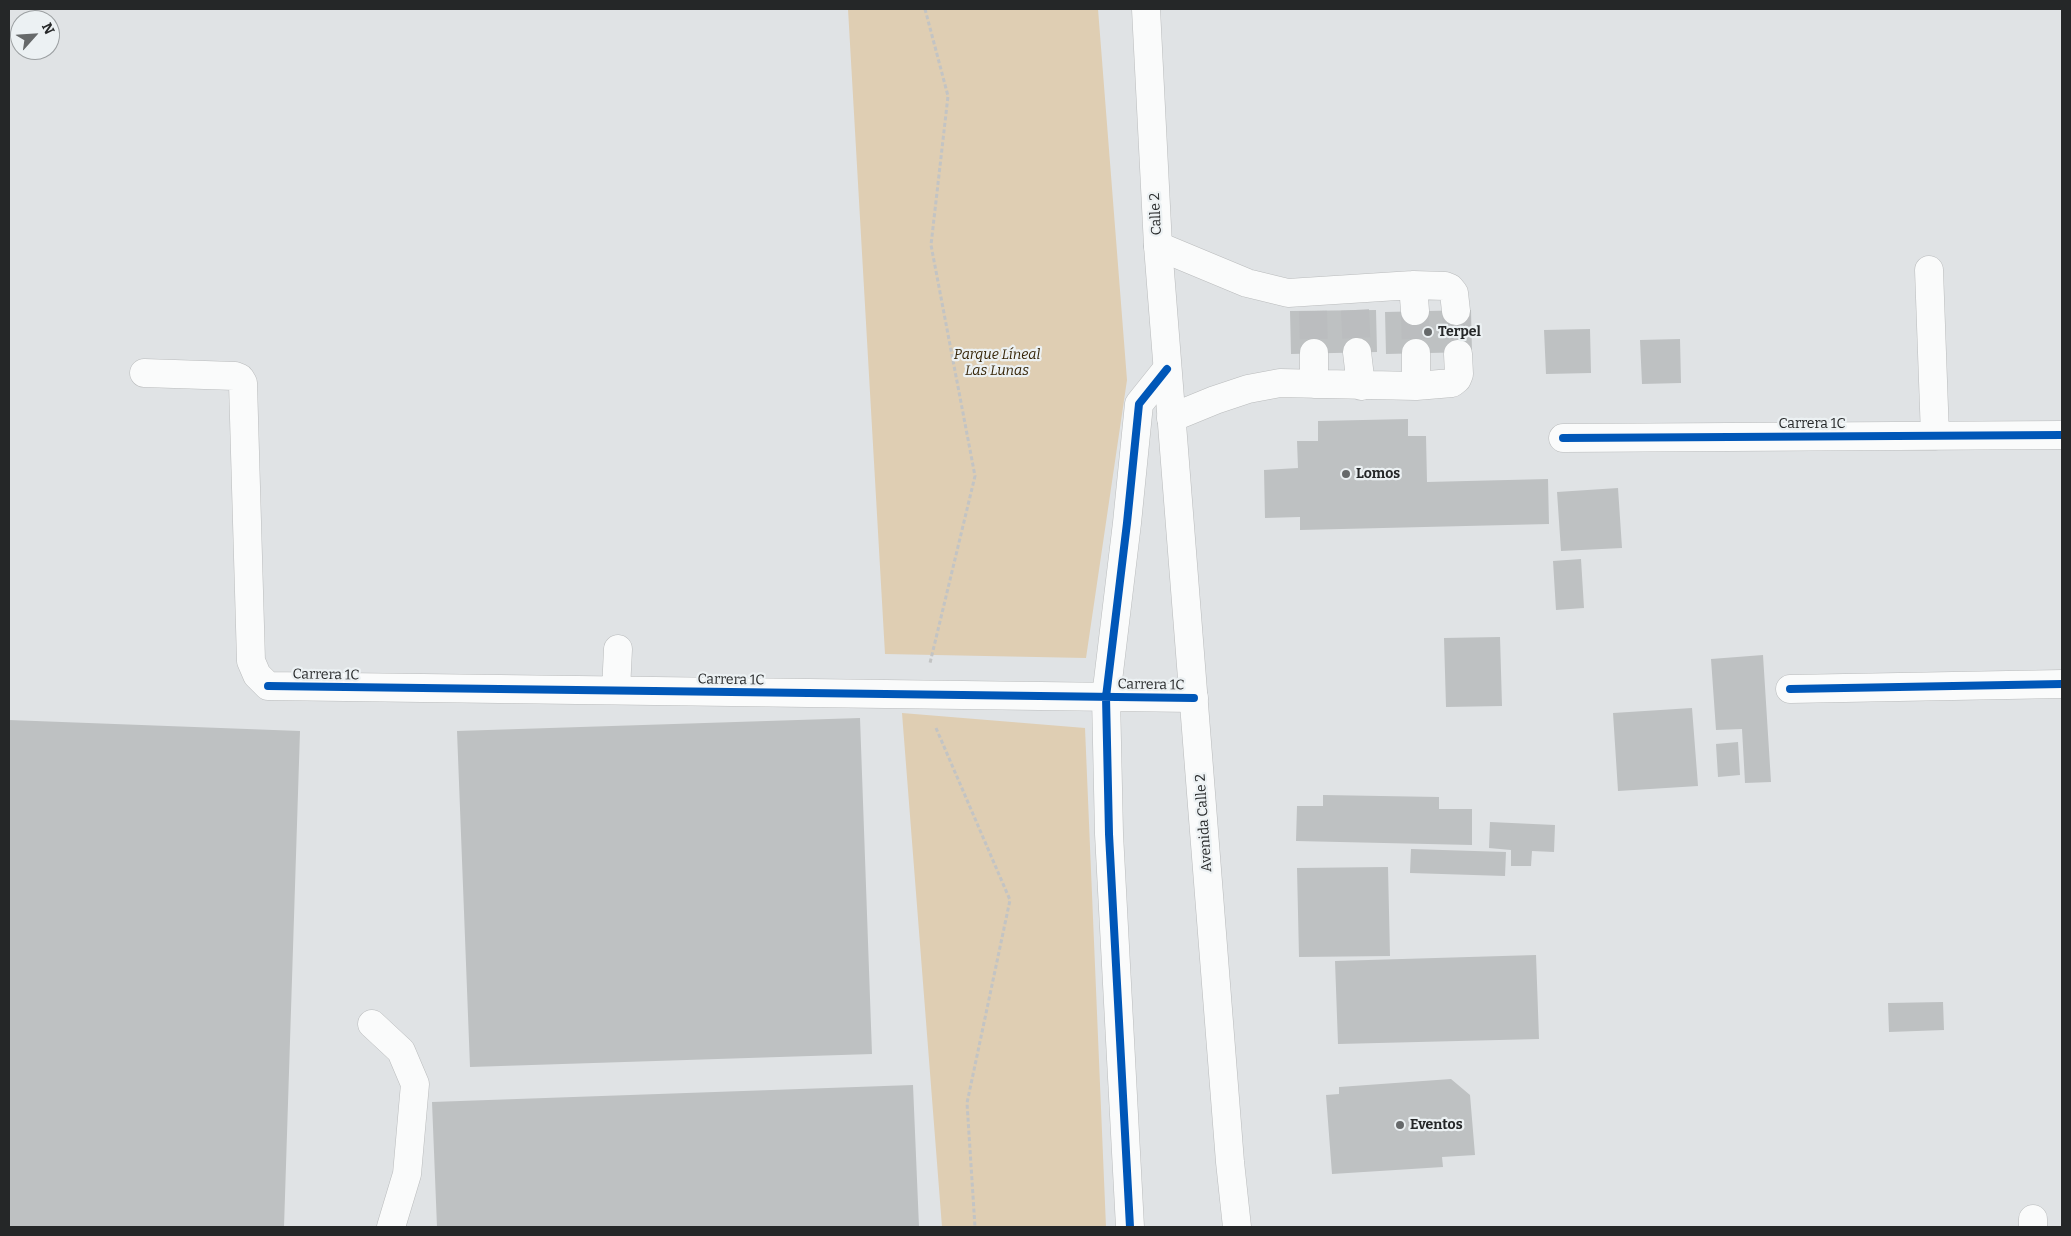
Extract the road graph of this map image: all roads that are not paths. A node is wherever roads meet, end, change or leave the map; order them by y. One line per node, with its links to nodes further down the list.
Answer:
1 (1146, 9): 2 (street, Calle 2)
2 (1158, 246): 4 (street); 9 (street, Calle 2)
3 (1929, 270): 16 (street)
4 (1456, 311)
5 (1357, 352): 12 (street)
6 (1314, 353): 11 (street)
7 (1416, 354): 13 (street)
8 (1458, 354): 13 (street)
9 (1167, 369): 14 (street, Calle 2); 22 (street)
10 (144, 373): 21 (street, Carrera 1C)
11 (1314, 384): 12 (street); 14 (street)
12 (1361, 386): 13 (street)
13 (1416, 386)
14 (1171, 418): 23 (street, Avenida Calle 2)
15 (2062, 435): 16 (street, Carrera 1C)
16 (1935, 436): 17 (street, Carrera 1C)
17 (1563, 438)
18 (618, 649): 21 (street)
19 (2062, 684): 20 (street)
20 (1790, 689)
21 (616, 690): 22 (street, Carrera 1C)
22 (1106, 697): 23 (street, Carrera 1C); 26 (street)
23 (1194, 698): 27 (street, Avenida Calle 2)
24 (372, 1024): 25 (street)
25 (391, 1227)
26 (1130, 1227)
27 (1237, 1227)

